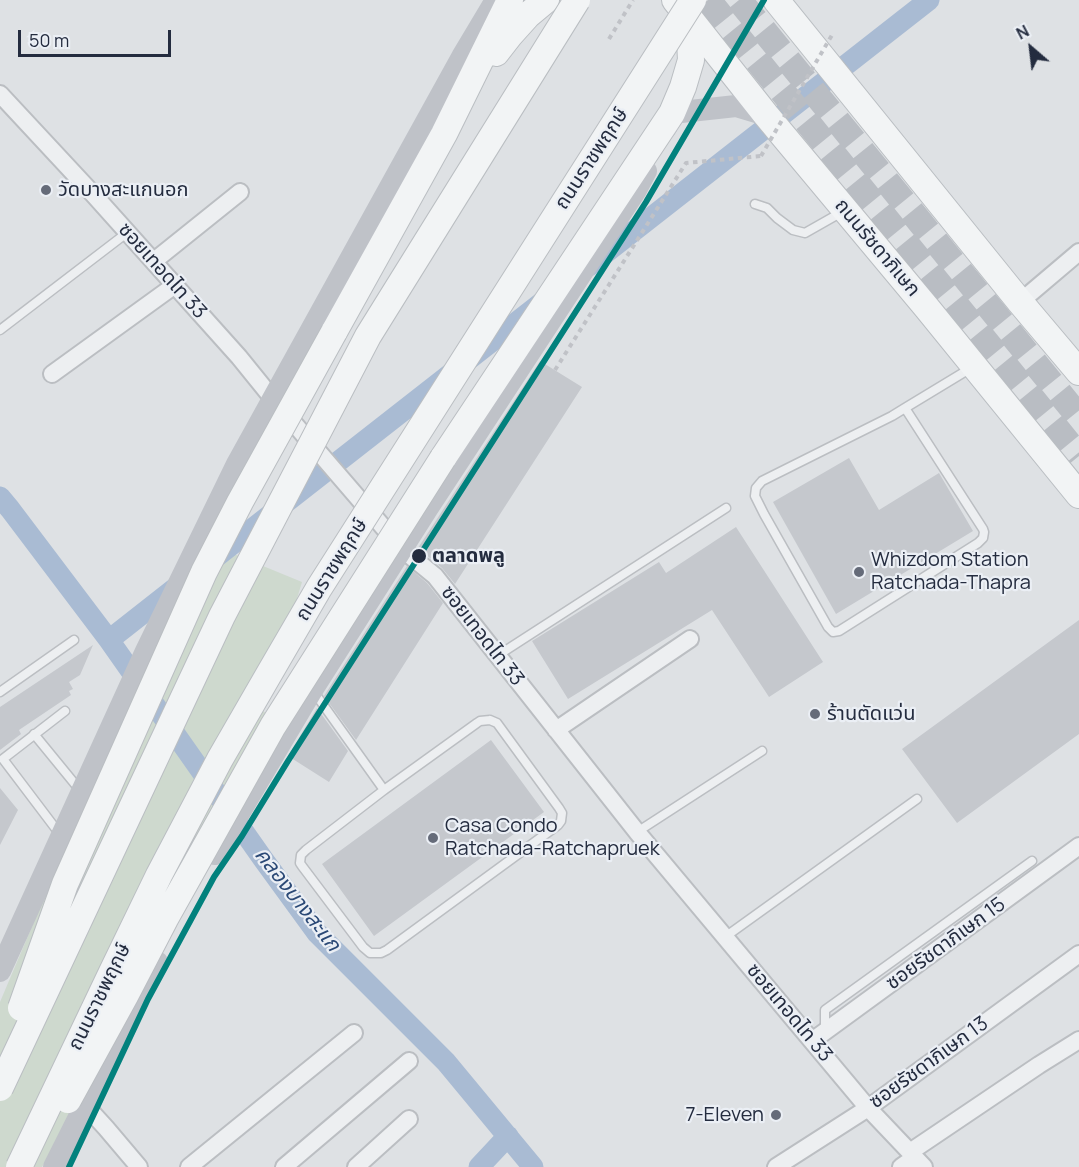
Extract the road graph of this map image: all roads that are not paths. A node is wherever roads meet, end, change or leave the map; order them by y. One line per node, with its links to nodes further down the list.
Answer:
1 (496, 0): 24 (main road)
2 (510, 0): 11 (main road)
3 (546, 0): 11 (main road)
4 (578, 0): 53 (main road, bridge)
5 (674, 0): 9 (main road); 10 (main road, ถนนรัชดาภิเษก)
6 (693, 0): 58 (main road, ถนนราชพฤกษ์, bridge)
7 (784, 6): 19 (main road)
8 (0, 94): 15 (street, ซอยเทอดไท 33)
9 (672, 113): 10 (main road); 28 (main road, ถนนราชพฤกษ์); 59 (main road, bridge)
10 (766, 115): 14 (main road, ถนนรัชดาภิเษก)
11 (444, 134): 52 (main road, bridge)
12 (240, 192): 17 (street)
13 (755, 204): 14 (lane)
14 (845, 209): 21 (main road, ถนนรัชดาภิเษก)
15 (128, 232): 17 (street, ซอยเทอดไท 33); 20 (lane)
16 (1079, 252): 19 (street)
17 (154, 261): 18 (street, ซอยเทอดไท 33)
18 (175, 285): 23 (street); 24 (street, ซอยเทอดไท 33)
19 (1020, 302): 22 (main road)
20 (0, 330)
21 (974, 366): 25 (lane); 26 (main road, ถนนรัชดาภิเษก)
22 (1079, 372)
23 (52, 374)
24 (273, 399): 28 (street, ซอยเทอดไท 33); 39 (main road)
25 (905, 408): 25 (lane)
26 (1079, 495)
27 (726, 508): 31 (lane)
28 (402, 549): 31 (street, ซอยเทอดไท 33); 32 (main road, ถนนราชพฤกษ์)
29 (690, 639): 35 (street)
30 (74, 640): 33 (lane)
31 (497, 656): 35 (street, ซอยเทอดไท 33)
32 (312, 690): 38 (lane); 54 (main road, ถนนราชพฤกษ์)
33 (0, 692)
34 (65, 711): 36 (lane)
35 (556, 730): 41 (street, ซอยเทอดไท 33)
36 (34, 734): 39 (lane); 42 (lane)
37 (762, 751): 41 (lane)
38 (384, 790): 38 (lane)
39 (81, 792): 42 (main road)
40 (918, 799): 45 (lane)
41 (637, 832): 45 (street, ซอยเทอดไท 33)
42 (62, 836): 47 (main road)
43 (1079, 846): 49 (street, ซอยรัชดาภิเษก 15)
44 (1032, 861): 49 (lane)
45 (725, 937): 49 (street, ซอยเทอดไท 33)
46 (1079, 954): 55 (street, ซอยรัชดาภิเษก 13)
47 (0, 971)
48 (354, 1033): 62 (street)
49 (819, 1036): 55 (street, ซอยเทอดไท 33)
50 (1079, 1040): 57 (street)
51 (409, 1061): 63 (street)
52 (0, 1068)
53 (0, 1088)
54 (85, 1105): 60 (main road, ถนนราชพฤกษ์); 61 (street)
55 (868, 1107): 57 (street, ซอยเทอดไท 33); 65 (street, ซอยรัชดาภิเษก 13)
56 (409, 1119): 64 (street)
57 (912, 1161)
58 (19, 1167)
59 (29, 1167)
60 (54, 1167)
61 (139, 1167)
62 (189, 1167)
63 (284, 1167)
64 (356, 1167)
65 (776, 1167)

